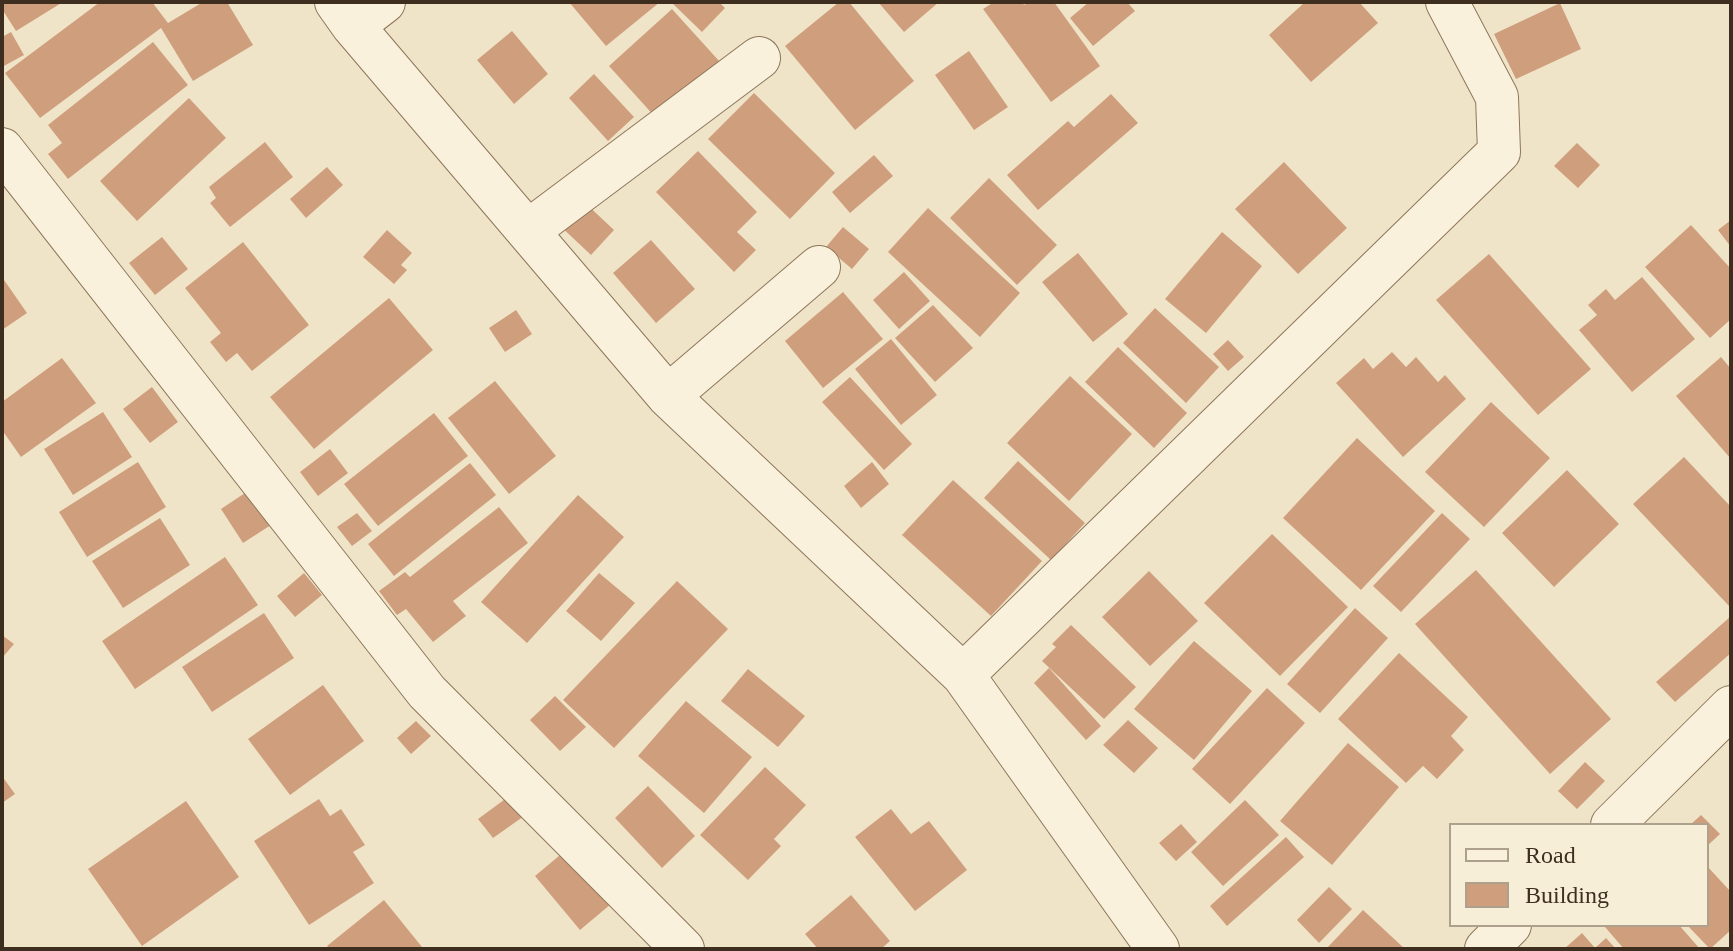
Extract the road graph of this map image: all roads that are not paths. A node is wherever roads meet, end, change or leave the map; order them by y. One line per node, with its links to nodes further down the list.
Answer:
1 (1447, 2): 8 (street)
2 (358, 10): 5 (street)
3 (759, 58): 5 (street)
4 (2, 149): 12 (street)
5 (528, 231): 7 (street)
6 (819, 267): 7 (street)
7 (668, 396): 8 (street)
8 (963, 675): 13 (street)
9 (1731, 707): 10 (street)
10 (1614, 823)
11 (1508, 927): 14 (street)
12 (683, 949)
13 (1158, 949)
14 (1486, 949)

